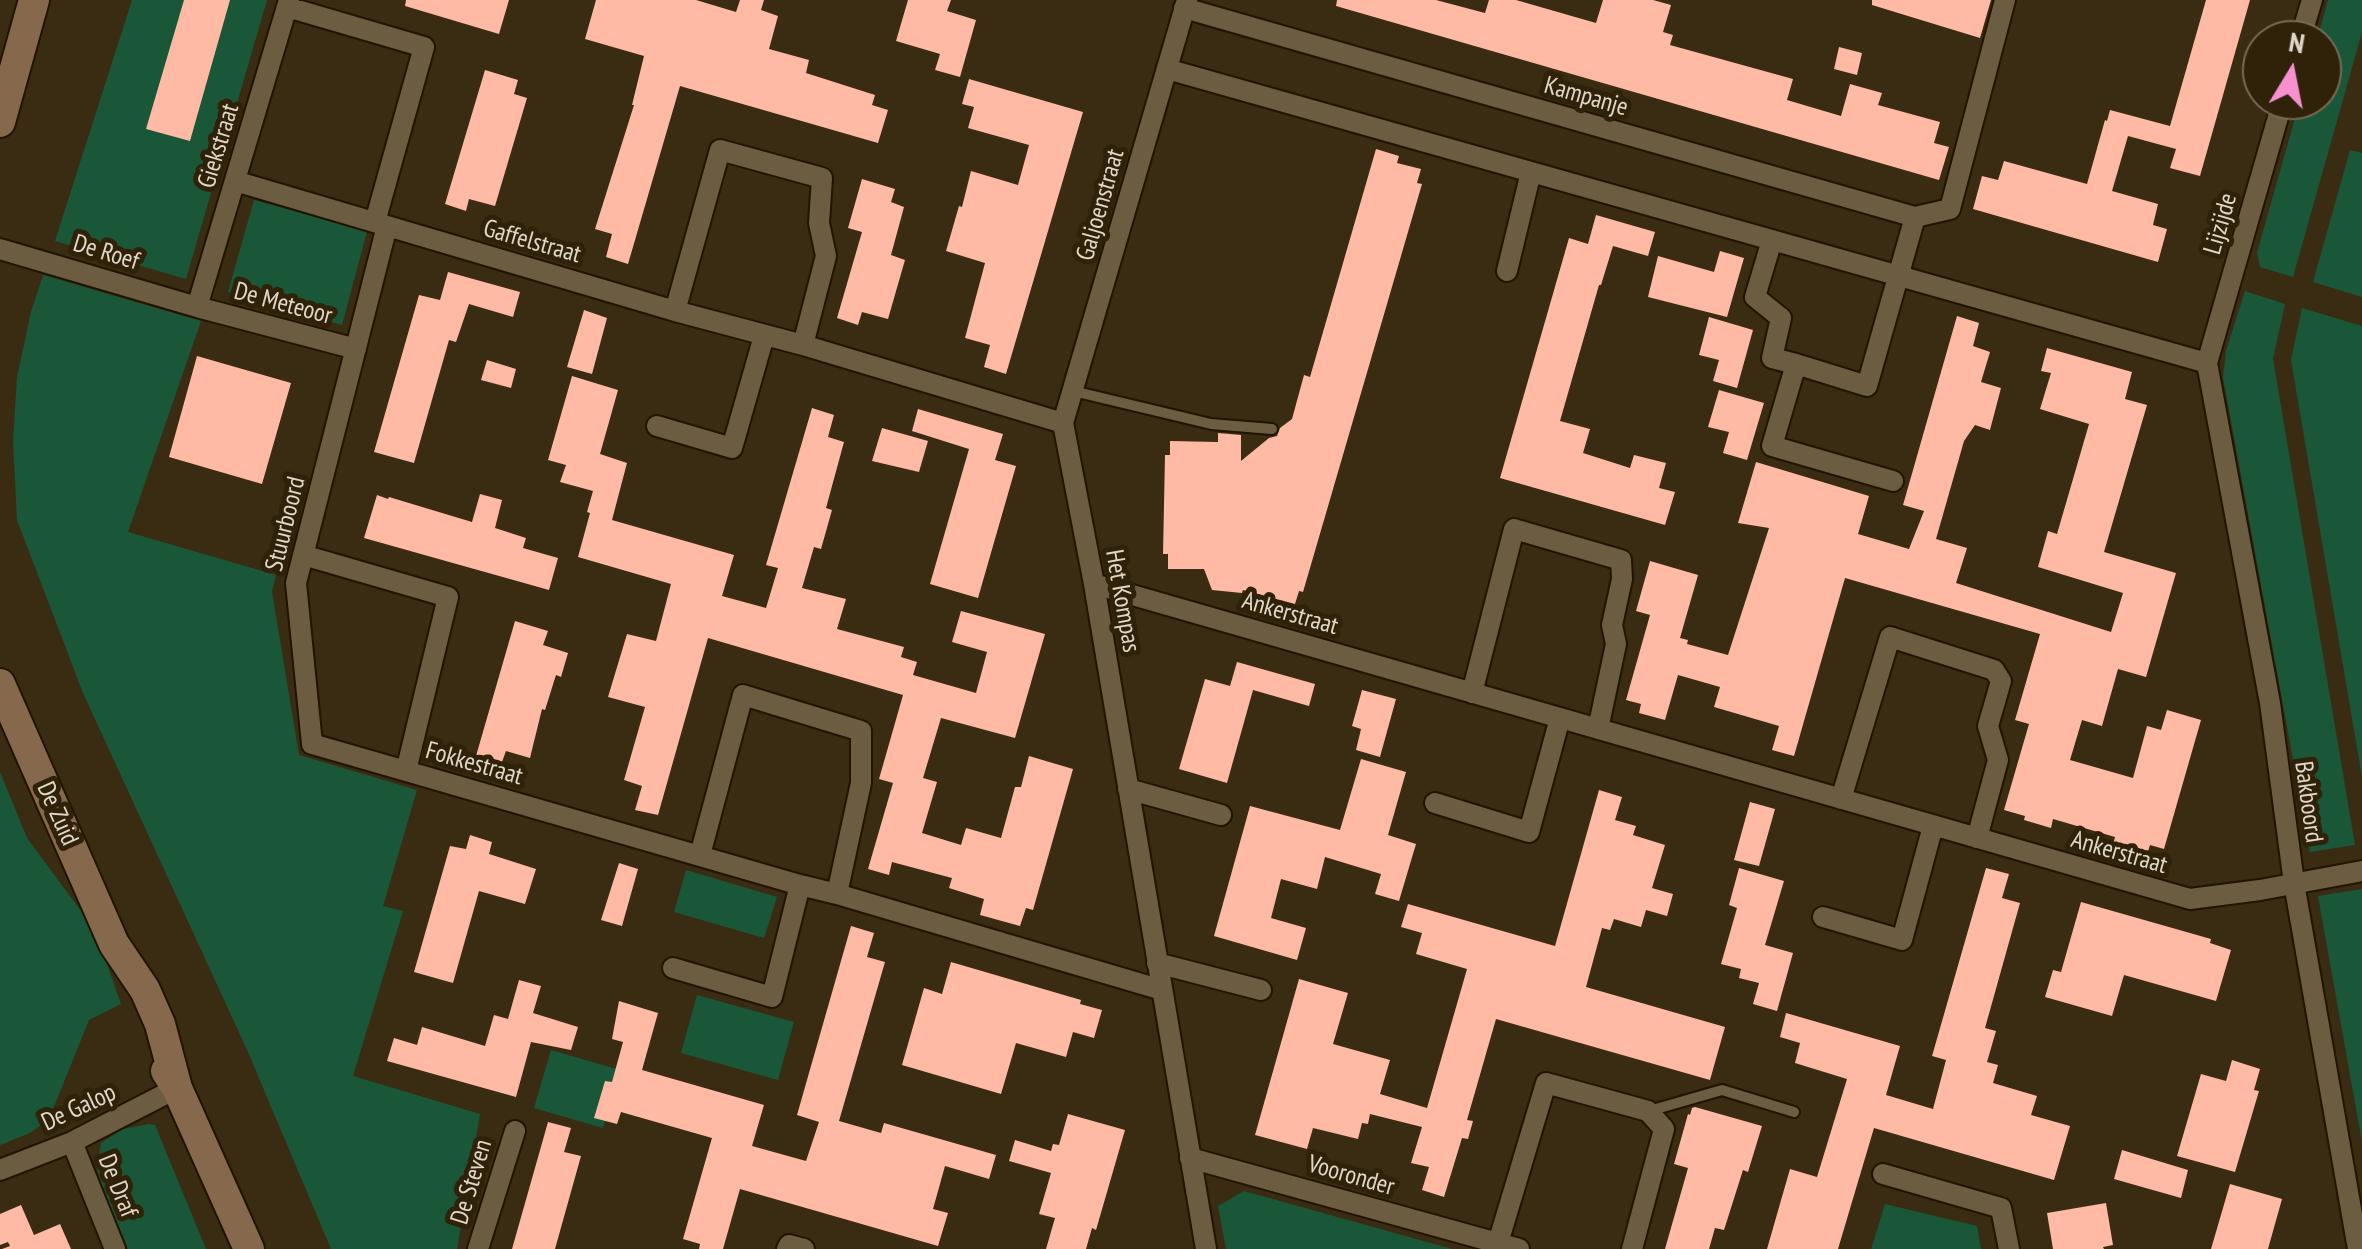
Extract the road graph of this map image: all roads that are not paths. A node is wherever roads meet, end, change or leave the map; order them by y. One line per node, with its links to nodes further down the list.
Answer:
1 (34, 0): 7 (street)
2 (2005, 0): 10 (street)
3 (288, 3): 9 (street, Giekstraat); 11 (street)
4 (1186, 4): 5 (street, Galjoenstraat); 10 (street, Kampanje)
5 (1166, 69): 8 (street); 23 (street, Galjoenstraat)
6 (2277, 120): 21 (street, Lijzijde)
7 (0, 122)
8 (1531, 172): 12 (street); 14 (street)
9 (235, 181): 11 (street, Gaffelstraat); 16 (street, Giekstraat)
10 (1915, 217): 15 (street)
11 (381, 224): 17 (street, Gaffelstraat); 20 (street, Stuurboord)
12 (1772, 240): 15 (street); 22 (street)
13 (0, 249): 16 (street, De Roef)
14 (1507, 271)
15 (1899, 276): 21 (street); 22 (street)
16 (198, 307): 20 (street, De Meteoor)
17 (675, 310): 18 (street, Gaffelstraat); 19 (street)
18 (764, 336): 19 (street, Gaffelstraat); 25 (street)
19 (803, 344): 24 (street, Gaffelstraat)
20 (356, 350): 28 (street, Stuurboord)
21 (2207, 363): 43 (street, Bakboord)
22 (1796, 364): 27 (street)
23 (1072, 391): 24 (street, Galjoenstraat); 26 (lane)
24 (1063, 423): 29 (street, Het Kompas)
25 (656, 426)
26 (1272, 428)
27 (1893, 481)
28 (303, 555): 34 (street, Stuurboord); 34 (street, Fokkestraat)
29 (1094, 584): 31 (street, Ankerstraat); 35 (street, Het Kompas)
30 (0, 684): 51 (street, De Zuid)
31 (1472, 693): 32 (street, Ankerstraat); 33 (street)
32 (1560, 718): 33 (street, Ankerstraat); 37 (street)
33 (1598, 729): 36 (street, Ankerstraat)
34 (406, 771): 41 (street, Fokkestraat)
35 (1128, 789): 38 (street); 47 (street, Het Kompas)
36 (1841, 799): 39 (street, Ankerstraat); 40 (street)
37 (1435, 803)
38 (1222, 815)
39 (1933, 826): 40 (street, Ankerstraat); 46 (street)
40 (1977, 838): 43 (street, Ankerstraat)
41 (700, 855): 44 (street, Fokkestraat); 45 (street)
42 (2362, 871): 43 (street, Ankerstraat)
43 (2294, 883): 68 (street, Bakboord)
44 (800, 885): 45 (street, Fokkestraat); 48 (street)
45 (837, 894): 49 (street, Fokkestraat)
46 (1822, 917)
47 (1157, 963): 49 (street, Het Kompas); 50 (street)
48 (673, 968)
49 (1162, 990): 56 (street, Het Kompas)
50 (1260, 990)
51 (177, 1088): 55 (street, De Galop); 61 (street, De Zuid)
52 (1648, 1112): 53 (lane); 59 (street, Vooronder); 66 (street)
53 (1794, 1112)
54 (515, 1130): 62 (street, De Steven)
55 (72, 1142): 57 (street, De Galop); 60 (street, De Draf)
56 (1190, 1158): 59 (street, Vooronder); 65 (street, Het Kompas)
57 (0, 1170)
58 (1883, 1174): 67 (street)
59 (1508, 1246)
60 (115, 1249)
61 (249, 1249)
62 (478, 1249)
63 (787, 1249): 64 (street)
64 (804, 1249)
65 (1206, 1249)
66 (1632, 1249)
67 (2008, 1249)
68 (2358, 1249)

